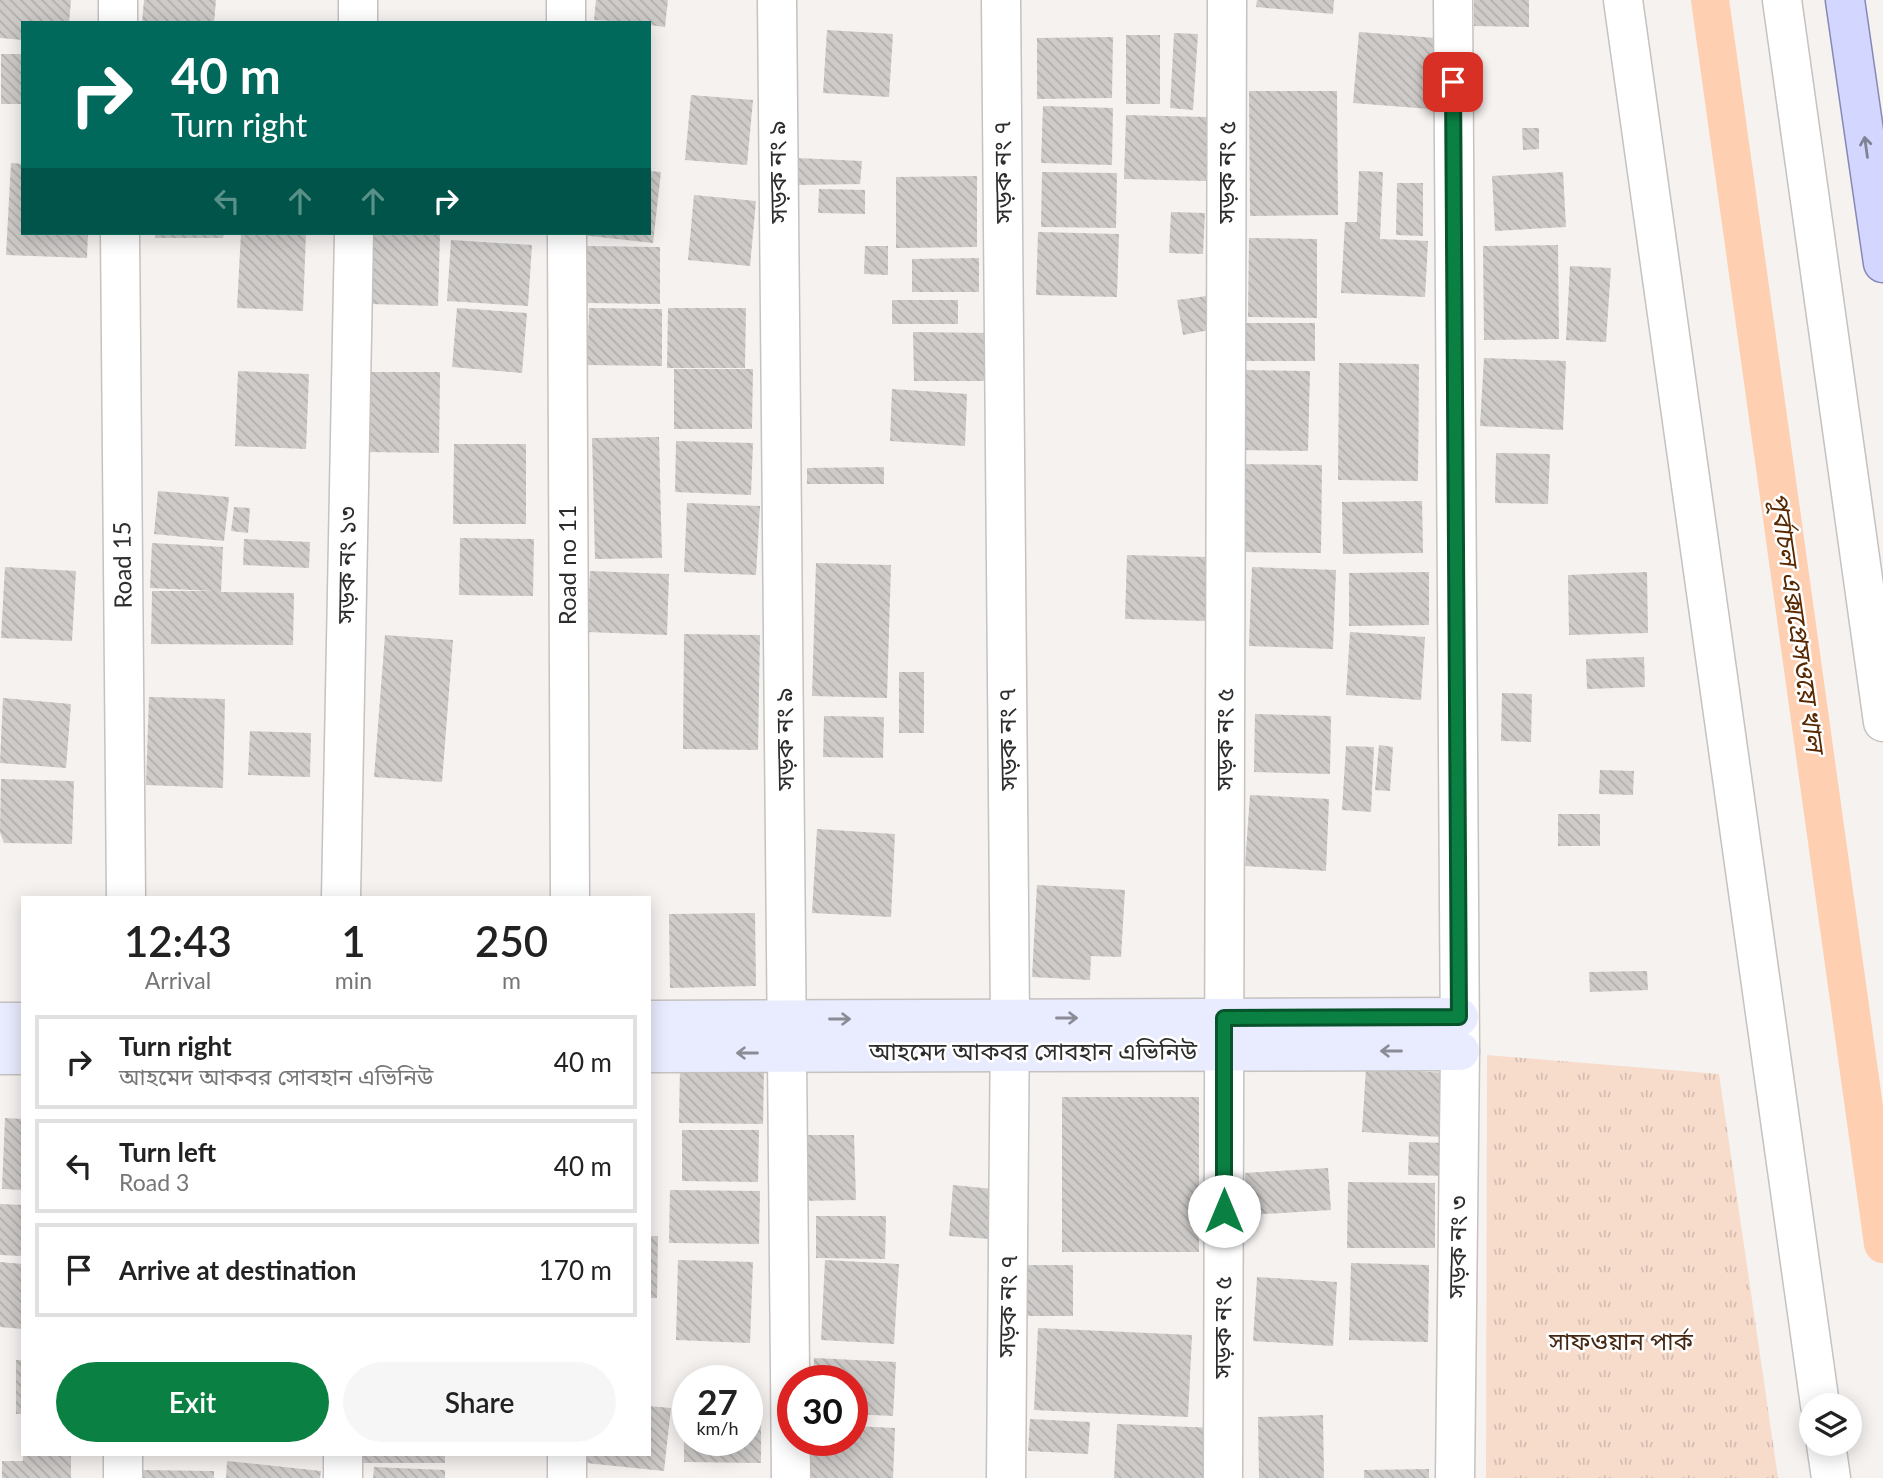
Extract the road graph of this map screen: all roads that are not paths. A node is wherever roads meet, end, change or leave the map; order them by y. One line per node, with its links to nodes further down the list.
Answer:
1 (118, 0): 11 (street)
2 (358, 0): 12 (street)
3 (566, 0): 13 (street)
4 (776, 0): 28 (street, সড়ক নং ৯)
5 (1001, 0): 26 (street, সড়ক নং ৭)
6 (1227, 0): 27 (street, সড়ক নং ৫)
7 (1452, 0): 25 (street, সড়ক নং ৩)
8 (1623, 0): 32 (street)
9 (1782, 0): 18 (street)
10 (1844, 0): 17 (main road, one-way to 10)
11 (118, 21)
12 (358, 21)
13 (566, 21)
14 (120, 235): 19 (street, Road 15)
15 (354, 235): 20 (street, সড়ক নং ১৩)
16 (567, 235): 21 (street, Road no 11)
17 (1883, 263)
18 (1883, 722)
19 (126, 896)
20 (341, 896)
21 (570, 896)
22 (651, 1020): 28 (street, আহমেদ আকবর সোবহান এভিনিউ)
23 (0, 1022): 24 (street)
24 (21, 1022)
25 (1459, 1034): 27 (street, আহমেদ আকবর সোবহান এভিনিউ); 43 (street, সড়ক নং ৩)
26 (1010, 1035): 27 (street, আহমেদ আকবর সোবহান এভিনিউ); 28 (street, আহমেদ আকবর সোবহান এভিনিউ); 41 (street, সড়ক নং ৭)
27 (1224, 1035): 42 (street, সড়ক নং ৫)
28 (788, 1036): 29 (street, আহমেদ আকবর সোবহান এভিনিউ, one-way to 29); 40 (street, সড়ক নং ৯)
29 (651, 1053)
30 (0, 1055): 31 (street)
31 (21, 1055)
32 (1818, 1393)
33 (123, 1456): 37 (street)
34 (343, 1456): 38 (street)
35 (567, 1456): 39 (street)
36 (1827, 1456): 44 (street)
37 (123, 1478)
38 (343, 1478)
39 (567, 1478)
40 (791, 1478)
41 (1006, 1478)
42 (1223, 1478)
43 (1455, 1478)
44 (1830, 1478)

